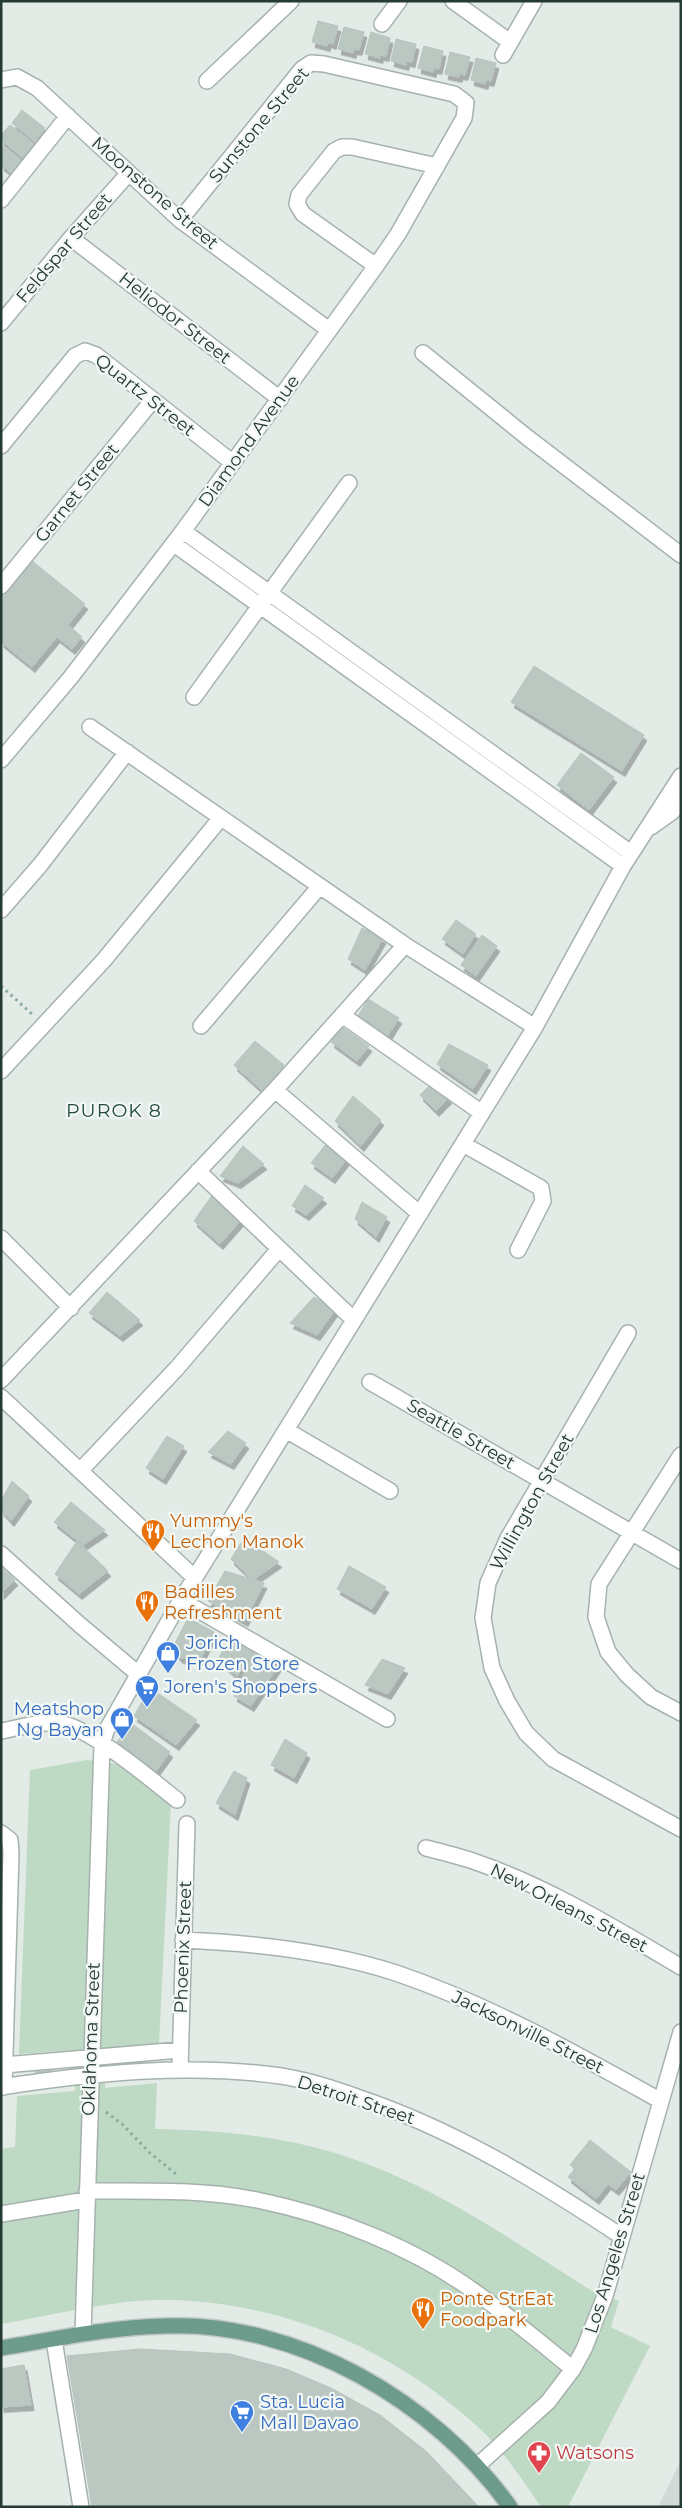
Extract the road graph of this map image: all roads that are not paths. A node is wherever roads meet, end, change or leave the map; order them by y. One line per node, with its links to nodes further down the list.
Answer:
1 (291, 1): 9 (street)
2 (399, 1): 5 (street)
3 (453, 1): 6 (street)
4 (534, 1): 6 (street)
5 (382, 24)
6 (510, 42): 7 (street)
7 (503, 55)
8 (4, 79): 11 (street, Moonstone Street)
9 (207, 81)
10 (466, 103): 12 (street, Diamond Avenue); 15 (street, Sunstone Street)
11 (68, 116): 13 (street, Moonstone Street); 14 (street)
12 (437, 166): 17 (street, Diamond Avenue); 17 (street)
13 (128, 174): 15 (street, Moonstone Street); 16 (street, Feldspar Street)
14 (1, 200)
15 (180, 220): 19 (street, Moonstone Street)
16 (71, 238): 18 (street, Feldspar Street); 21 (street, Heliodor Street)
17 (376, 266): 19 (street, Diamond Avenue)
18 (1, 323)
19 (329, 330): 21 (street, Diamond Avenue)
20 (423, 353): 27 (street)
21 (280, 399): 24 (street, Diamond Avenue)
22 (153, 400): 23 (street, Quartz Street); 24 (street, Quartz Street); 28 (street, Garnet Street)
23 (1, 446)
24 (233, 463): 26 (street, Diamond Avenue)
25 (349, 483): 29 (street)
26 (178, 538): 29 (street); 30 (street); 39 (street, Diamond Avenue)
27 (681, 555)
28 (1, 586)
29 (269, 593): 30 (street); 31 (street)
30 (260, 606): 32 (street); 34 (street)
31 (356, 655): 32 (street); 33 (street)
32 (347, 668): 35 (street)
33 (406, 691): 35 (street); 37 (street)
34 (194, 697)
35 (396, 704): 37 (street)
36 (90, 726): 38 (street)
37 (466, 744): 41 (street); 43 (street)
38 (127, 752): 44 (street); 49 (street)
39 (1, 760)
40 (681, 776): 45 (street, Oklahoma Street)
41 (542, 789): 43 (street); 46 (street)
42 (681, 800): 45 (street)
43 (533, 801): 47 (street)
44 (220, 819): 48 (street); 54 (street)
45 (648, 829): 46 (street, Oklahoma Street)
46 (631, 853): 47 (street, Oklahoma Street)
47 (622, 866): 53 (street, Oklahoma Street)
48 (320, 886): 50 (street); 52 (street)
49 (1, 910)
50 (405, 945): 51 (street); 53 (street)
51 (342, 1015): 55 (street); 56 (street)
52 (201, 1026)
53 (535, 1027): 56 (street, Oklahoma Street)
54 (1, 1071)
55 (275, 1090): 58 (street); 59 (street)
56 (482, 1113): 57 (street, Oklahoma Street)
57 (463, 1144): 59 (street, Oklahoma Street); 62 (street)
58 (198, 1171): 61 (street); 63 (street)
59 (420, 1214): 64 (street, Oklahoma Street)
60 (1, 1238): 63 (street)
61 (279, 1249): 64 (street); 71 (street)
62 (518, 1250)
63 (71, 1308): 66 (street)
64 (354, 1320): 69 (street, Oklahoma Street)
65 (628, 1333): 72 (street, Willington Street)
66 (1, 1380)
67 (370, 1382): 72 (street, Seattle Street)
68 (1, 1397): 71 (street)
69 (286, 1430): 73 (street); 77 (street, Oklahoma Street)
70 (681, 1455): 74 (street)
71 (80, 1472): 77 (street)
72 (541, 1481): 74 (street, Seattle Street); 86 (street, Willington Street)
73 (390, 1491)
74 (632, 1533): 76 (street, Seattle Street); 80 (street)
75 (1, 1554): 79 (street)
76 (681, 1561)
77 (195, 1578): 78 (street, Oklahoma Street)
78 (181, 1600): 79 (street, Oklahoma Street); 81 (street)
79 (137, 1673): 83 (street, Oklahoma Street)
80 (681, 1713)
81 (387, 1718)
82 (5, 1727): 83 (street)
83 (102, 1745): 84 (street); 94 (street, Oklahoma Street)
84 (177, 1800)
85 (187, 1824): 89 (street, Phoenix Street)
86 (681, 1830)
87 (1, 1833): 90 (street)
88 (426, 1848): 91 (street, New Orleans Street)
89 (184, 1940): 93 (street, Phoenix Street); 99 (street, Jacksonville Street)
90 (4, 1959): 95 (street)
91 (681, 1967)
92 (681, 2032): 99 (street, Los Angeles Street)
93 (180, 2050): 94 (street); 96 (street, Phoenix Street)
94 (90, 2056): 95 (street); 97 (street, Oklahoma Street)
95 (4, 2065): 98 (street)
96 (180, 2069): 97 (street, Detroit Street); 102 (street, Detroit Street)
97 (90, 2076): 98 (street, Detroit Street); 100 (street, Oklahoma Street)
98 (3, 2087)
99 (661, 2101): 102 (street, Los Angeles Street)
100 (87, 2196): 101 (street); 103 (street, Oklahoma Street); 106 (street)
101 (1, 2214)
102 (621, 2236): 106 (street, Los Angeles Street)
103 (83, 2334): 104 (main road); 107 (main road)
104 (54, 2340): 105 (main road); 108 (street)
105 (1, 2348)
106 (573, 2370): 107 (street, Los Angeles Street)
107 (477, 2466): 109 (main road)
108 (81, 2507)
109 (510, 2507)

